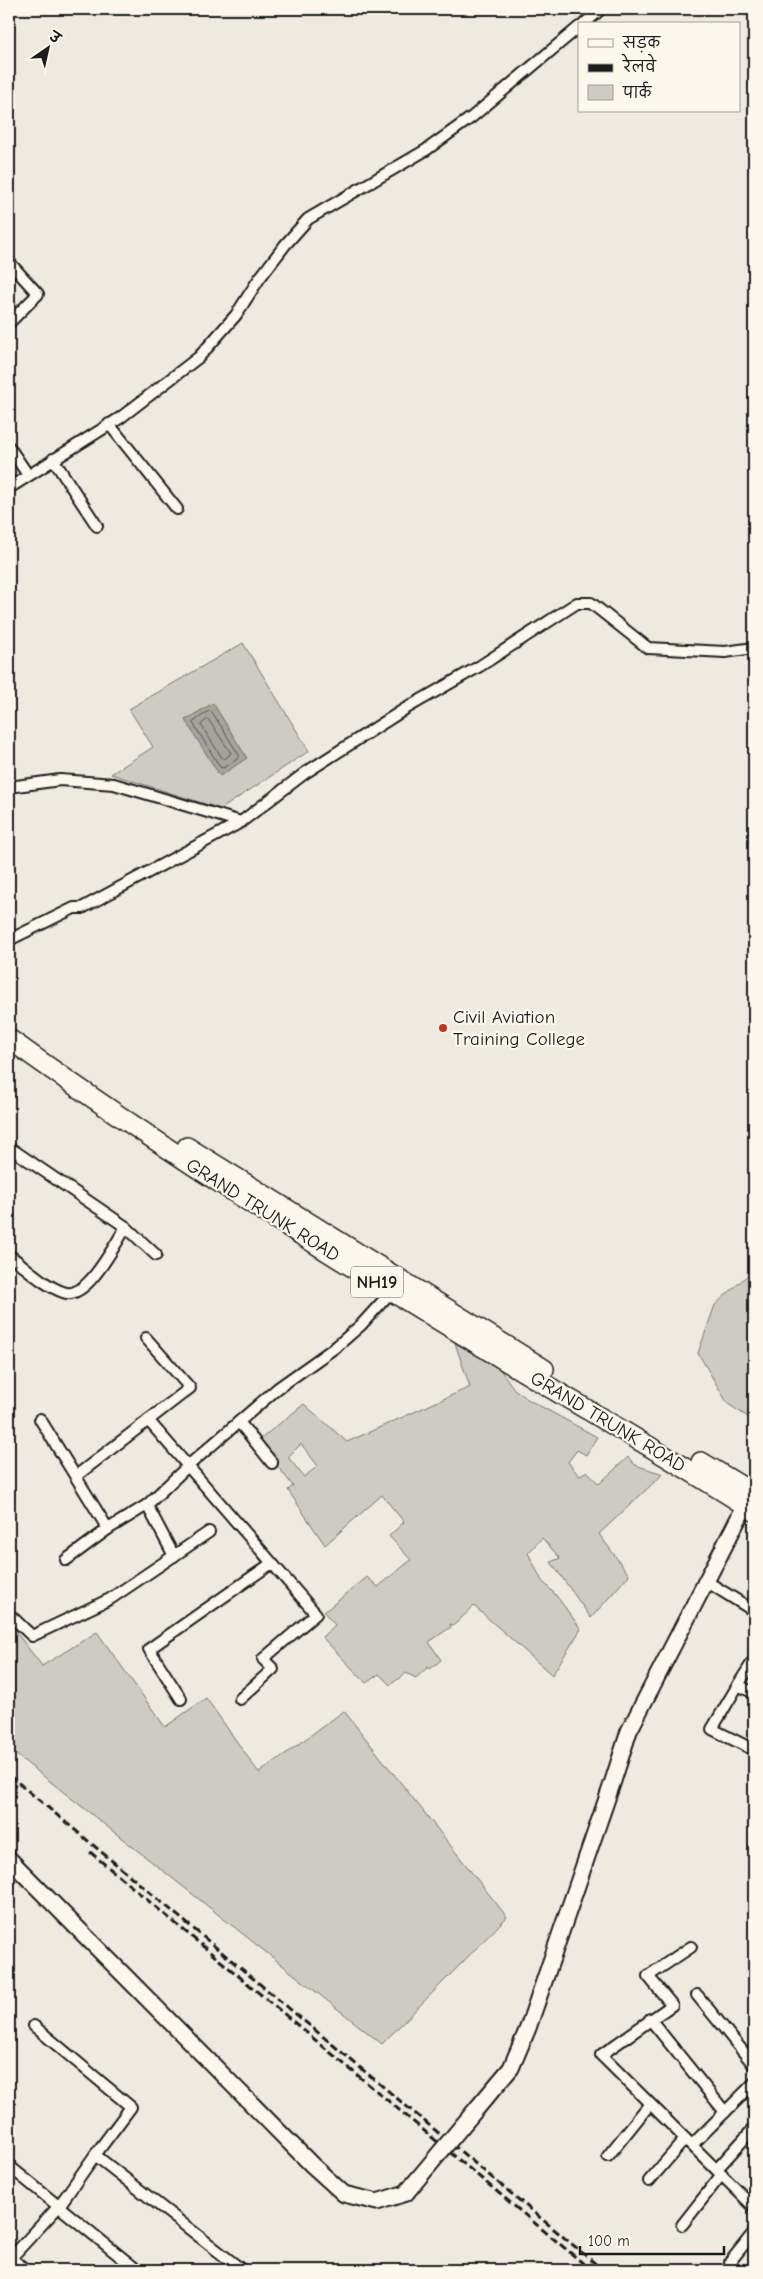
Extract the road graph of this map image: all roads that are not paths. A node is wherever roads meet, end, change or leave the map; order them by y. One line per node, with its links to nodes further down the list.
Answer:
1 (601, 9): 2 (street)
2 (586, 22)
3 (578, 29): 6 (street)
4 (9, 262): 5 (street)
5 (9, 323)
6 (110, 424): 8 (street); 11 (street)
7 (9, 447): 9 (street)
8 (53, 459): 9 (street); 12 (street)
9 (28, 475): 10 (street)
10 (9, 488)
11 (177, 509)
12 (97, 526)
13 (754, 648): 15 (street)
14 (9, 787): 15 (street)
15 (241, 822): 16 (street)
16 (9, 940)
17 (9, 1025): 31 (highway, GRAND TRUNK ROAD / NH19)
18 (9, 1039): 23 (highway, GRAND TRUNK ROAD / NH19)
19 (13, 1150): 20 (street)
20 (126, 1228): 21 (street); 22 (street)
21 (9, 1255)
22 (156, 1255)
23 (392, 1291): 27 (street); 31 (highway, GRAND TRUNK ROAD / NH19)
24 (146, 1338): 26 (street)
25 (40, 1419): 30 (street)
26 (148, 1420): 29 (street); 30 (street)
27 (238, 1422): 28 (street); 29 (street)
28 (272, 1463)
29 (189, 1465): 32 (street); 37 (street)
30 (76, 1476): 33 (street)
31 (752, 1501): 38 (main road)
32 (147, 1505): 33 (street); 35 (street)
33 (108, 1529): 36 (street)
34 (209, 1532): 35 (street)
35 (174, 1556): 40 (street)
36 (66, 1560)
37 (272, 1563): 44 (street); 45 (street)
38 (706, 1581): 39 (street); 47 (main road, bridge)
39 (754, 1611)
40 (9, 1614)
41 (754, 1660): 42 (street)
42 (738, 1684): 43 (street); 46 (street)
43 (754, 1694)
44 (181, 1699)
45 (240, 1699)
46 (754, 1750)
47 (9, 1860)
48 (691, 1946): 50 (street)
49 (697, 1995): 52 (street)
50 (650, 2019): 54 (street); 55 (street)
51 (34, 2026): 58 (street)
52 (754, 2065)
53 (754, 2083): 55 (street)
54 (649, 2105): 57 (street); 59 (street)
55 (725, 2112): 57 (street)
56 (754, 2128): 61 (street)
57 (689, 2142): 61 (street); 62 (street)
58 (96, 2155): 63 (street); 71 (street)
59 (608, 2156)
60 (9, 2166): 63 (street)
61 (719, 2172): 64 (street); 65 (street)
62 (649, 2181)
63 (59, 2206): 67 (street); 70 (street)
64 (754, 2206)
65 (682, 2226)
66 (754, 2232): 68 (street)
67 (10, 2259): 69 (street)
68 (730, 2262)
69 (26, 2270)
70 (137, 2270)
71 (242, 2270)

